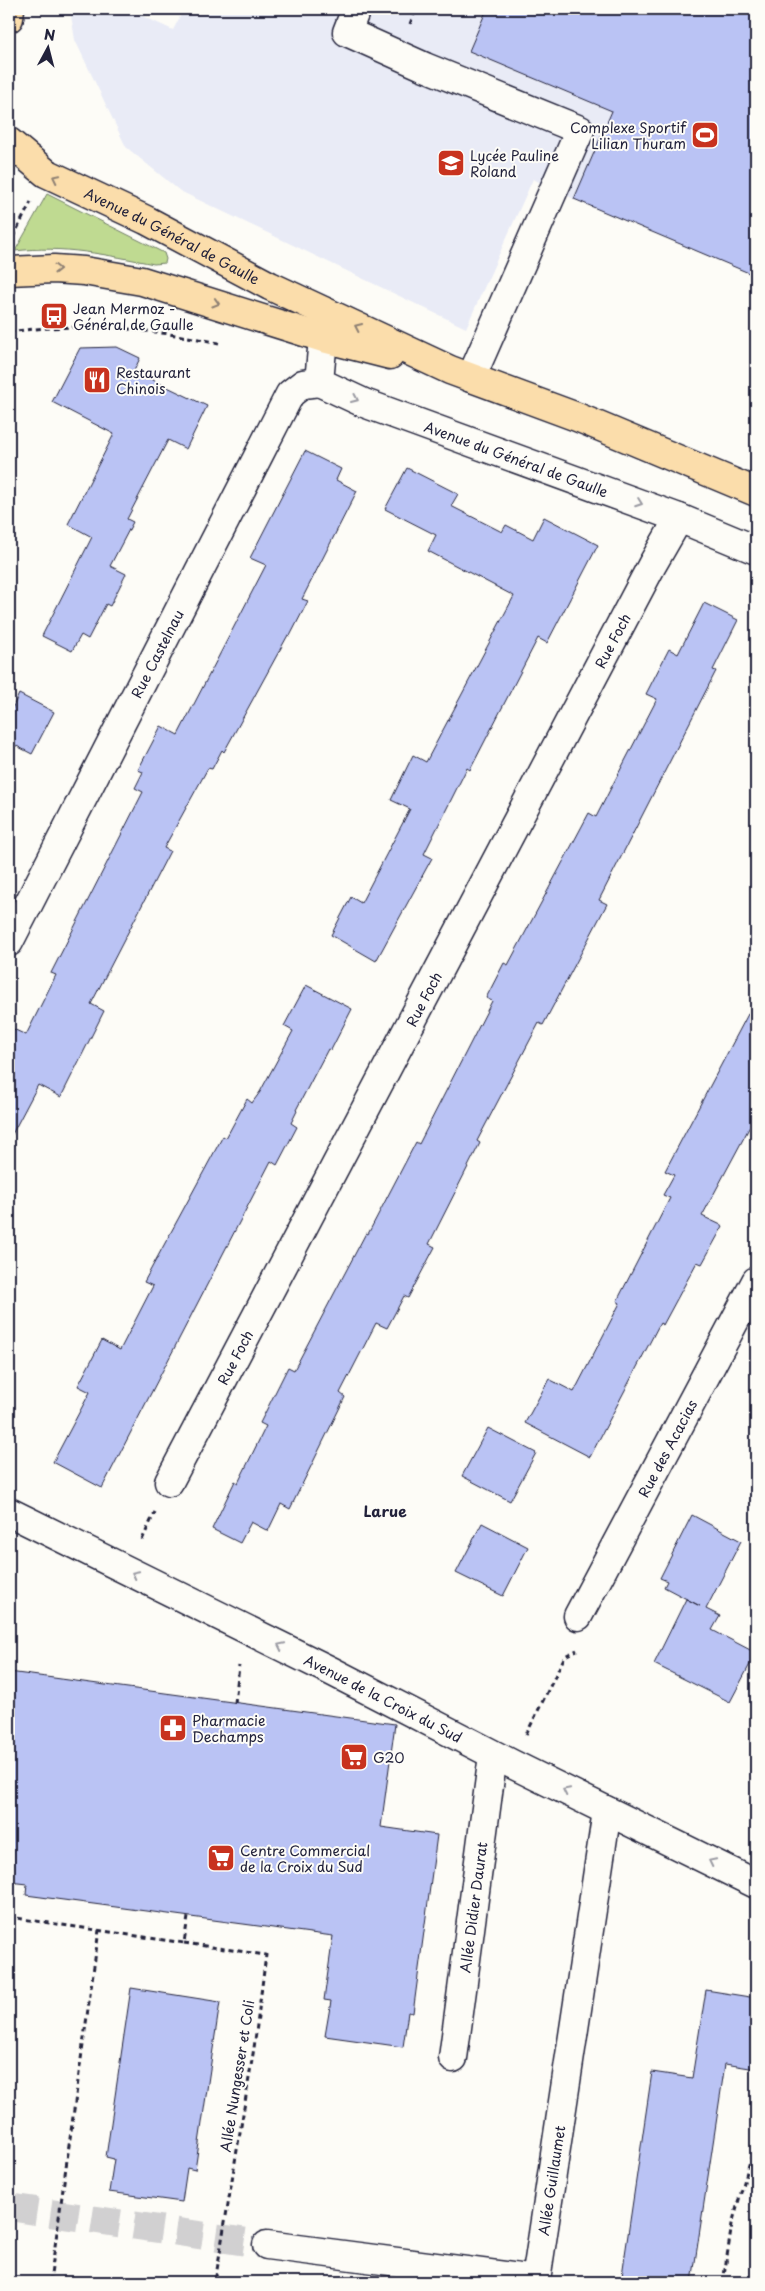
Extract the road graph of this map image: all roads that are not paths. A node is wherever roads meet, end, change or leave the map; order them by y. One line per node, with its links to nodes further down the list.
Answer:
1 (10, 9): 3 (main road)
2 (356, 9): 7 (street)
3 (9, 18)
4 (9, 142): 7 (main road, Avenue du Général de Gaulle, one-way to 4)
5 (9, 271): 6 (main road, Avenue du Général de Gaulle, one-way to 6)
6 (323, 338): 7 (main road, Avenue du Général de Gaulle); 8 (street)
7 (460, 374): 9 (main road, Avenue du Général de Gaulle)
8 (319, 382): 10 (street, Avenue du Général de Gaulle, one-way to 10); 12 (street, Rue Castelnau)
9 (756, 492)
10 (679, 518): 11 (street, Avenue du Général de Gaulle); 14 (street, Rue Foch)
11 (756, 550)
12 (9, 942)
13 (756, 1281): 16 (street, Rue des Acacias)
14 (170, 1482)
15 (9, 1512): 17 (street, Avenue de la Croix du Sud, one-way to 15)
16 (578, 1616)
17 (502, 1760): 18 (street, Avenue de la Croix du Sud, one-way to 17); 20 (street, Allée Didier Daurat)
18 (607, 1812): 19 (street, Avenue de la Croix du Sud, one-way to 18); 21 (street, Allée Guillaumet)
19 (756, 1884)
20 (453, 2058)
21 (267, 2245)

